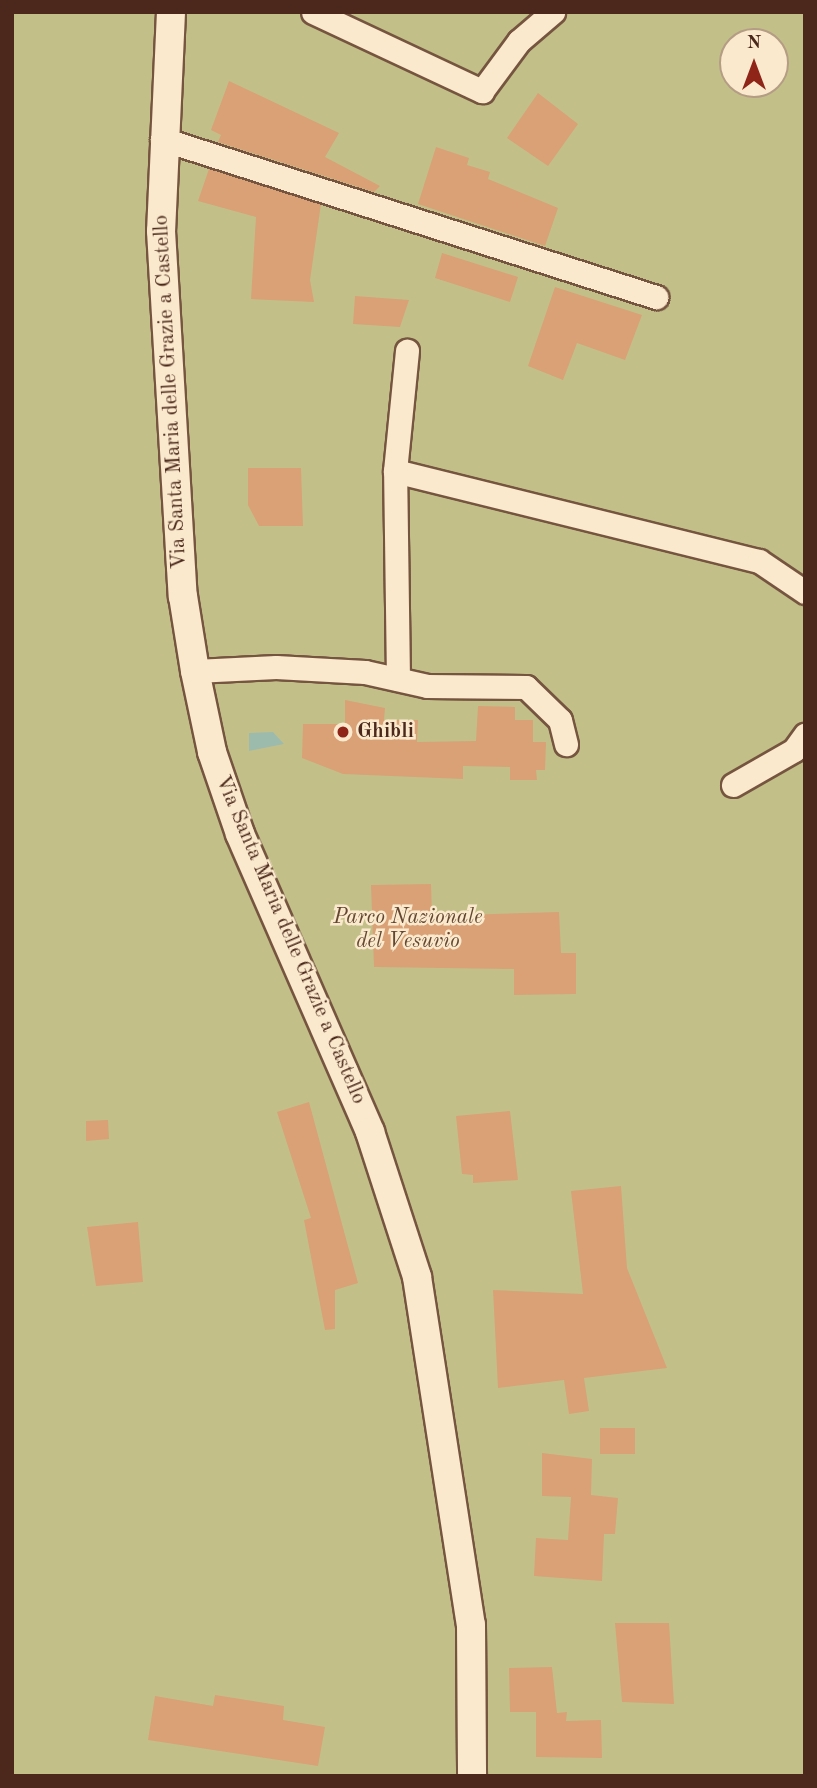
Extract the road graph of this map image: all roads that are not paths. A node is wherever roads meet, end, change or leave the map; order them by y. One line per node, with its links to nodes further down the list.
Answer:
1 (171, 12): 4 (street, Via Santa Maria delle Grazie a Castello)
2 (313, 12): 3 (street)
3 (553, 12)
4 (162, 139): 5 (street); 9 (street, Via Santa Maria delle Grazie a Castello)
5 (656, 296)
6 (407, 351): 7 (street)
7 (395, 471): 8 (street); 10 (street)
8 (805, 592)
9 (195, 671): 10 (street); 14 (street, Via Santa Maria delle Grazie a Castello)
10 (398, 679): 12 (street)
11 (805, 736): 13 (street)
12 (566, 744)
13 (733, 785)
14 (472, 1776)

